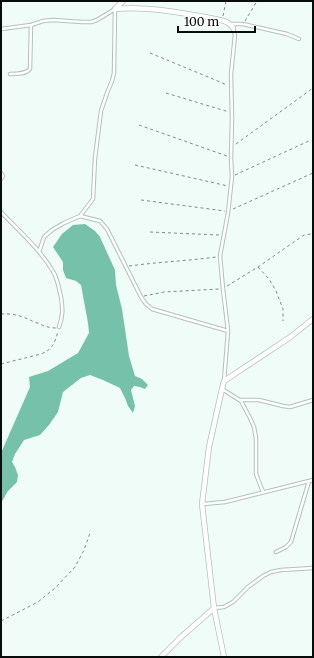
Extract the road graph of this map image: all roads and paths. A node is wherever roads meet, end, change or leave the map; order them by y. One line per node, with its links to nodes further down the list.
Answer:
1 (123, 1): 4 (street)
2 (226, 1): 5 (path)
3 (257, 1): 6 (path)
4 (115, 9): 5 (street); 7 (lane); 30 (lane)
5 (222, 20): 8 (street)
6 (244, 24): 8 (lane); 10 (lane)
7 (32, 25): 9 (lane); 12 (lane)
8 (232, 26): 13 (lane)
9 (1, 29)
10 (299, 39)
11 (150, 53): 13 (path)
12 (10, 74)
13 (232, 88): 16 (lane)
14 (313, 88): 19 (path)
15 (166, 93): 16 (path)
16 (232, 113): 19 (lane)
17 (139, 125): 20 (path)
18 (311, 140): 24 (path)
19 (232, 147): 20 (lane)
20 (231, 158): 24 (lane)
21 (135, 164): 26 (path)
22 (1, 173): 25 (lane)
23 (313, 173): 29 (path)
24 (232, 176): 26 (lane)
25 (1, 179)
26 (231, 186): 29 (lane)
27 (142, 200): 29 (path)
28 (1, 212): 34 (lane)
29 (228, 212): 33 (lane)
30 (80, 216): 34 (lane); 36 (lane)
31 (150, 232): 33 (path)
32 (311, 234): 37 (path)
33 (224, 235): 35 (lane)
34 (39, 252): 43 (lane)
35 (220, 256): 36 (path); 38 (lane)
36 (126, 266): 39 (lane)
37 (258, 267): 38 (path); 42 (path)
38 (223, 288): 39 (path); 44 (lane)
39 (141, 297): 44 (lane)
40 (1, 314): 43 (path)
41 (313, 319): 46 (street)
42 (283, 321)
43 (59, 327): 45 (path)
44 (228, 331): 46 (lane)
45 (1, 364)
46 (224, 381): 47 (street)
47 (222, 389): 48 (lane); 53 (street)
48 (241, 400): 49 (lane); 52 (lane)
49 (313, 400)
50 (313, 480): 51 (lane)
51 (309, 481): 52 (lane); 55 (lane)
52 (263, 492): 53 (lane)
53 (202, 504): 57 (street)
54 (90, 533): 58 (path)
55 (276, 552)
56 (313, 568): 57 (lane)
57 (214, 608): 59 (street); 60 (street)
58 (1, 621)
59 (161, 657)
60 (224, 657)

